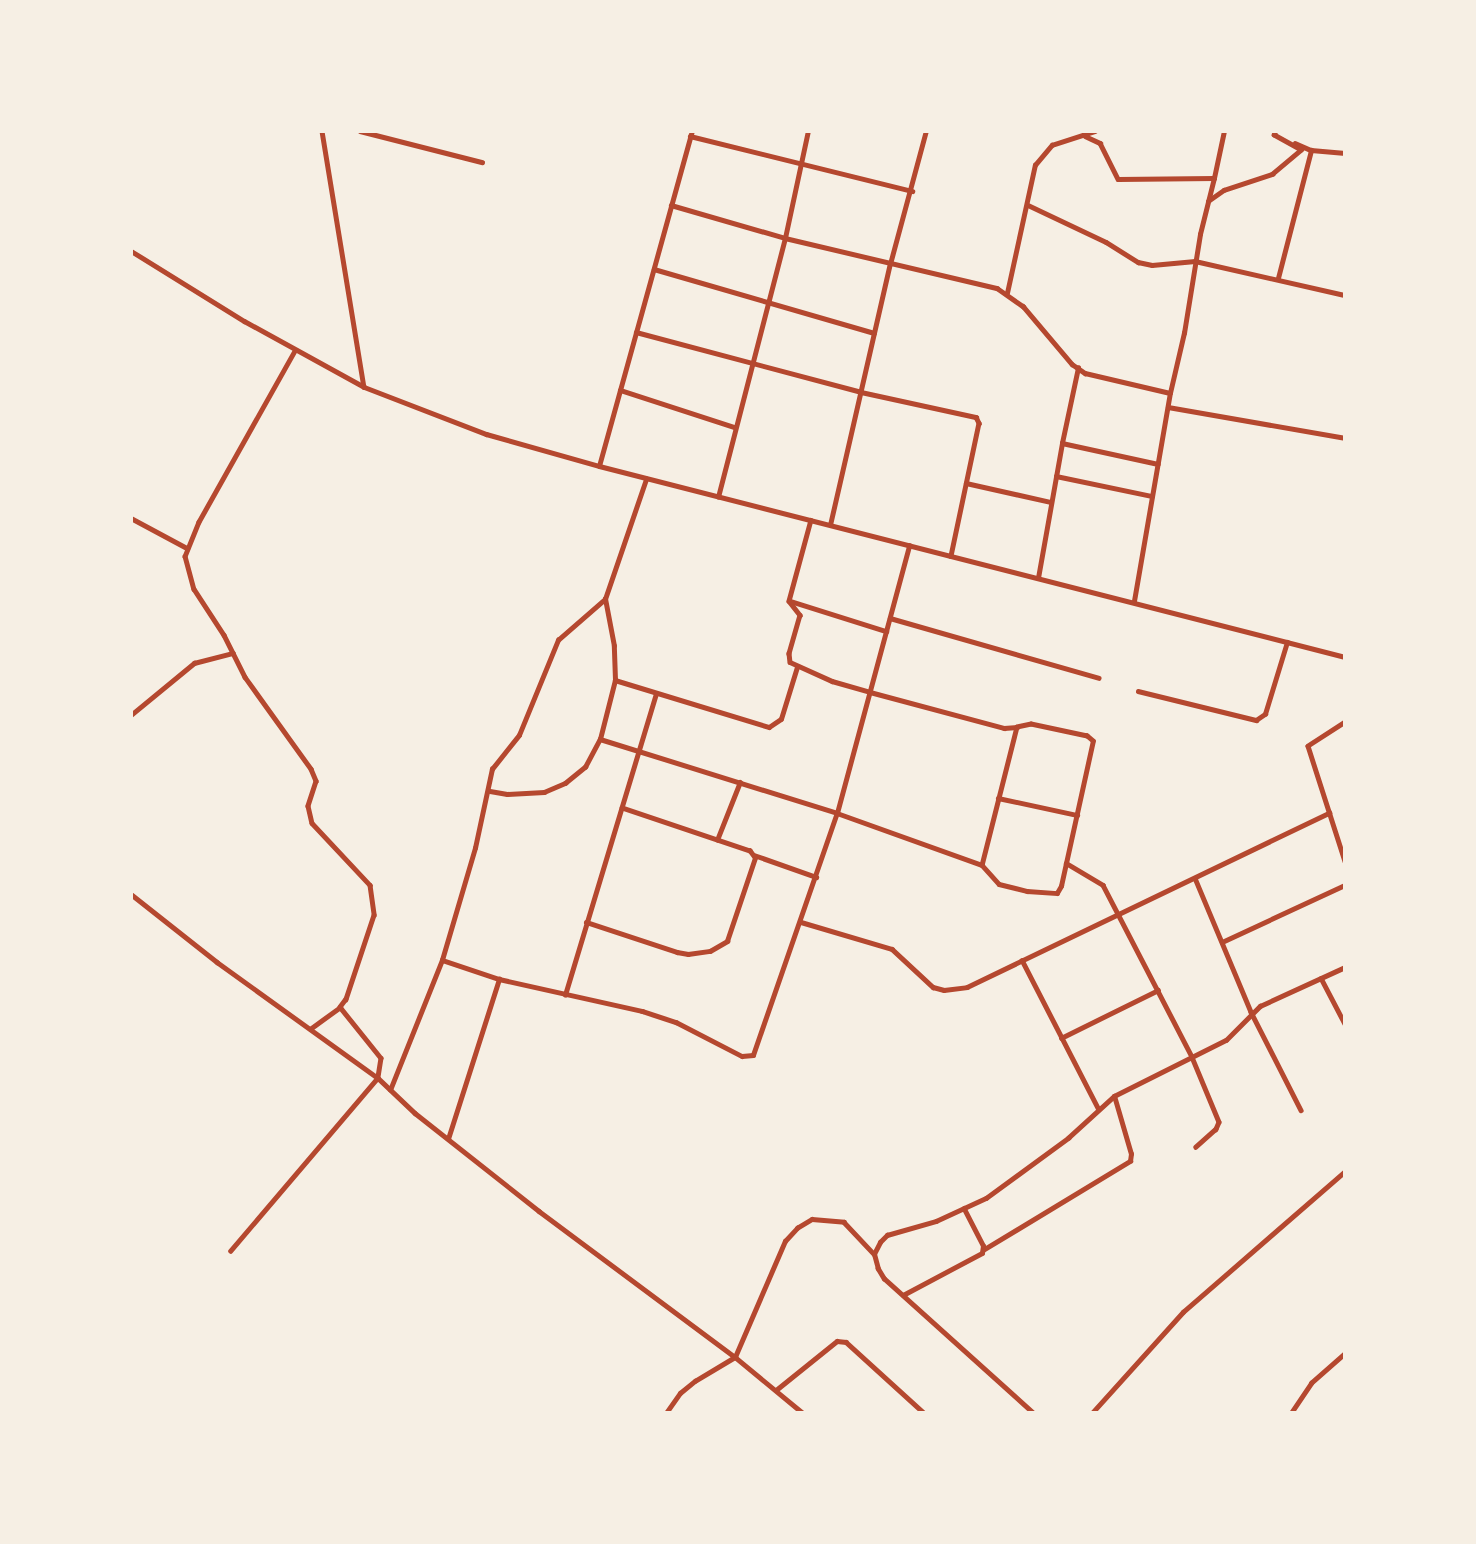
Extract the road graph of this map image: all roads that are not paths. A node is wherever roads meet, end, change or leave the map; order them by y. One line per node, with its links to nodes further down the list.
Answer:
1 (322, 131): 33 (street)
2 (360, 131): 12 (street)
3 (808, 131): 13 (street)
4 (926, 131): 15 (street)
5 (1094, 131): 9 (street)
6 (1224, 131): 14 (street)
7 (1275, 133): 10 (street); 16 (street)
8 (691, 134): 13 (street); 17 (street)
9 (1084, 136): 14 (street); 18 (street)
10 (1311, 150): 11 (street); 24 (street)
11 (1345, 153)
12 (482, 162)
13 (800, 163): 15 (street); 19 (street)
14 (1214, 178): 16 (street)
15 (912, 191): 22 (street)
16 (1207, 202): 21 (street)
17 (671, 205): 19 (street); 23 (street)
18 (1028, 205): 21 (street); 25 (street)
19 (785, 239): 22 (street); 27 (street)
20 (131, 251): 30 (street)
21 (1195, 261): 24 (street); 36 (street)
22 (890, 264): 25 (street); 29 (street)
23 (654, 268): 27 (street); 28 (street)
24 (1278, 278): 26 (street)
25 (1007, 293): 32 (street)
26 (1345, 295)
27 (769, 301): 29 (street); 31 (street)
28 (636, 332): 31 (street); 34 (street)
29 (874, 333): 35 (street)
30 (295, 351): 33 (street); 53 (street)
31 (751, 364): 35 (street); 38 (street)
32 (1078, 368): 36 (street); 40 (street)
33 (364, 387): 42 (street)
34 (620, 390): 38 (street); 42 (street)
35 (860, 392): 45 (street); 51 (street)
36 (1170, 393): 37 (street)
37 (1168, 407): 39 (street); 41 (street)
38 (734, 427): 47 (street)
39 (1345, 438)
40 (1062, 443): 41 (street); 43 (street)
41 (1158, 464): 46 (street)
42 (599, 466): 44 (street)
43 (1056, 476): 46 (street); 48 (street)
44 (646, 478): 47 (street); 56 (street)
45 (966, 483): 48 (street); 54 (street)
46 (1153, 496): 58 (street)
47 (718, 497): 50 (street)
48 (1051, 502): 55 (street)
49 (131, 518): 53 (street)
50 (811, 520): 51 (street); 57 (street)
51 (830, 525): 52 (street)
52 (909, 546): 54 (street); 59 (street)
53 (187, 548): 62 (street)
54 (951, 556): 55 (street)
55 (1038, 578): 58 (street)
56 (606, 598): 66 (street); 76 (street)
57 (789, 601): 60 (street); 64 (street)
58 (1135, 601): 61 (street)
59 (890, 618): 60 (street); 65 (street)
60 (886, 631): 68 (street)
61 (1287, 642): 63 (street); 67 (street)
62 (233, 653): 70 (street); 102 (street)
63 (1345, 657)
64 (797, 667): 68 (street); 69 (street)
65 (1099, 678)
66 (615, 680): 69 (street); 73 (street)
67 (1138, 691)
68 (870, 692): 72 (street); 79 (street)
69 (656, 693): 74 (street)
70 (131, 715)
71 (1345, 722): 80 (street)
72 (1017, 727): 77 (street); 81 (street)
73 (600, 739): 74 (street); 76 (street)
74 (639, 751): 75 (street); 78 (street)
75 (740, 782): 79 (street); 82 (street)
76 (489, 790): 96 (street)
77 (998, 798): 81 (street); 86 (street)
78 (622, 808): 82 (street); 92 (street)
79 (837, 813): 86 (street); 87 (street)
80 (1329, 813): 84 (street); 88 (street)
81 (1077, 815): 85 (street)
82 (717, 840): 83 (street)
83 (753, 855): 87 (street); 92 (street)
84 (1345, 861)
85 (1066, 863): 86 (street); 91 (street)
86 (982, 864)
87 (816, 877): 93 (street)
88 (1195, 878): 91 (street); 94 (street)
89 (1345, 885): 94 (street)
90 (131, 894): 105 (street)
91 (1119, 912): 95 (street); 100 (street)
92 (586, 922): 101 (street)
93 (801, 922): 95 (street); 101 (street)
94 (1222, 942): 103 (street)
95 (1022, 960): 106 (street)
96 (442, 961): 99 (street); 109 (street)
97 (1345, 967): 98 (street)
98 (1321, 978): 103 (street); 104 (street)
99 (499, 979): 101 (street); 113 (street)
100 (1158, 990): 106 (street); 107 (street)
101 (565, 995)
102 (340, 1007): 105 (street); 108 (street)
103 (1251, 1012): 107 (street); 112 (street)
104 (1345, 1024)
105 (310, 1029): 108 (street)
106 (1061, 1038): 111 (street)
107 (1192, 1057): 110 (street); 114 (street)
108 (378, 1078): 109 (street); 118 (street)
109 (390, 1090): 113 (street)
110 (1114, 1096): 111 (street); 117 (street)
111 (1098, 1108): 116 (street)
112 (1301, 1110)
113 (448, 1139): 122 (street)
114 (1196, 1147)
115 (1345, 1171): 128 (street)
116 (964, 1209): 117 (street); 119 (street)
117 (983, 1250): 120 (street)
118 (231, 1251)
119 (874, 1254): 120 (street); 122 (street)
120 (902, 1295): 127 (street)
121 (1345, 1353): 129 (street)
122 (735, 1357): 123 (street); 124 (street)
123 (776, 1390): 125 (street); 126 (street)
124 (666, 1413)
125 (803, 1413)
126 (924, 1413)
127 (1034, 1413)
128 (1092, 1413)
129 (1291, 1413)

